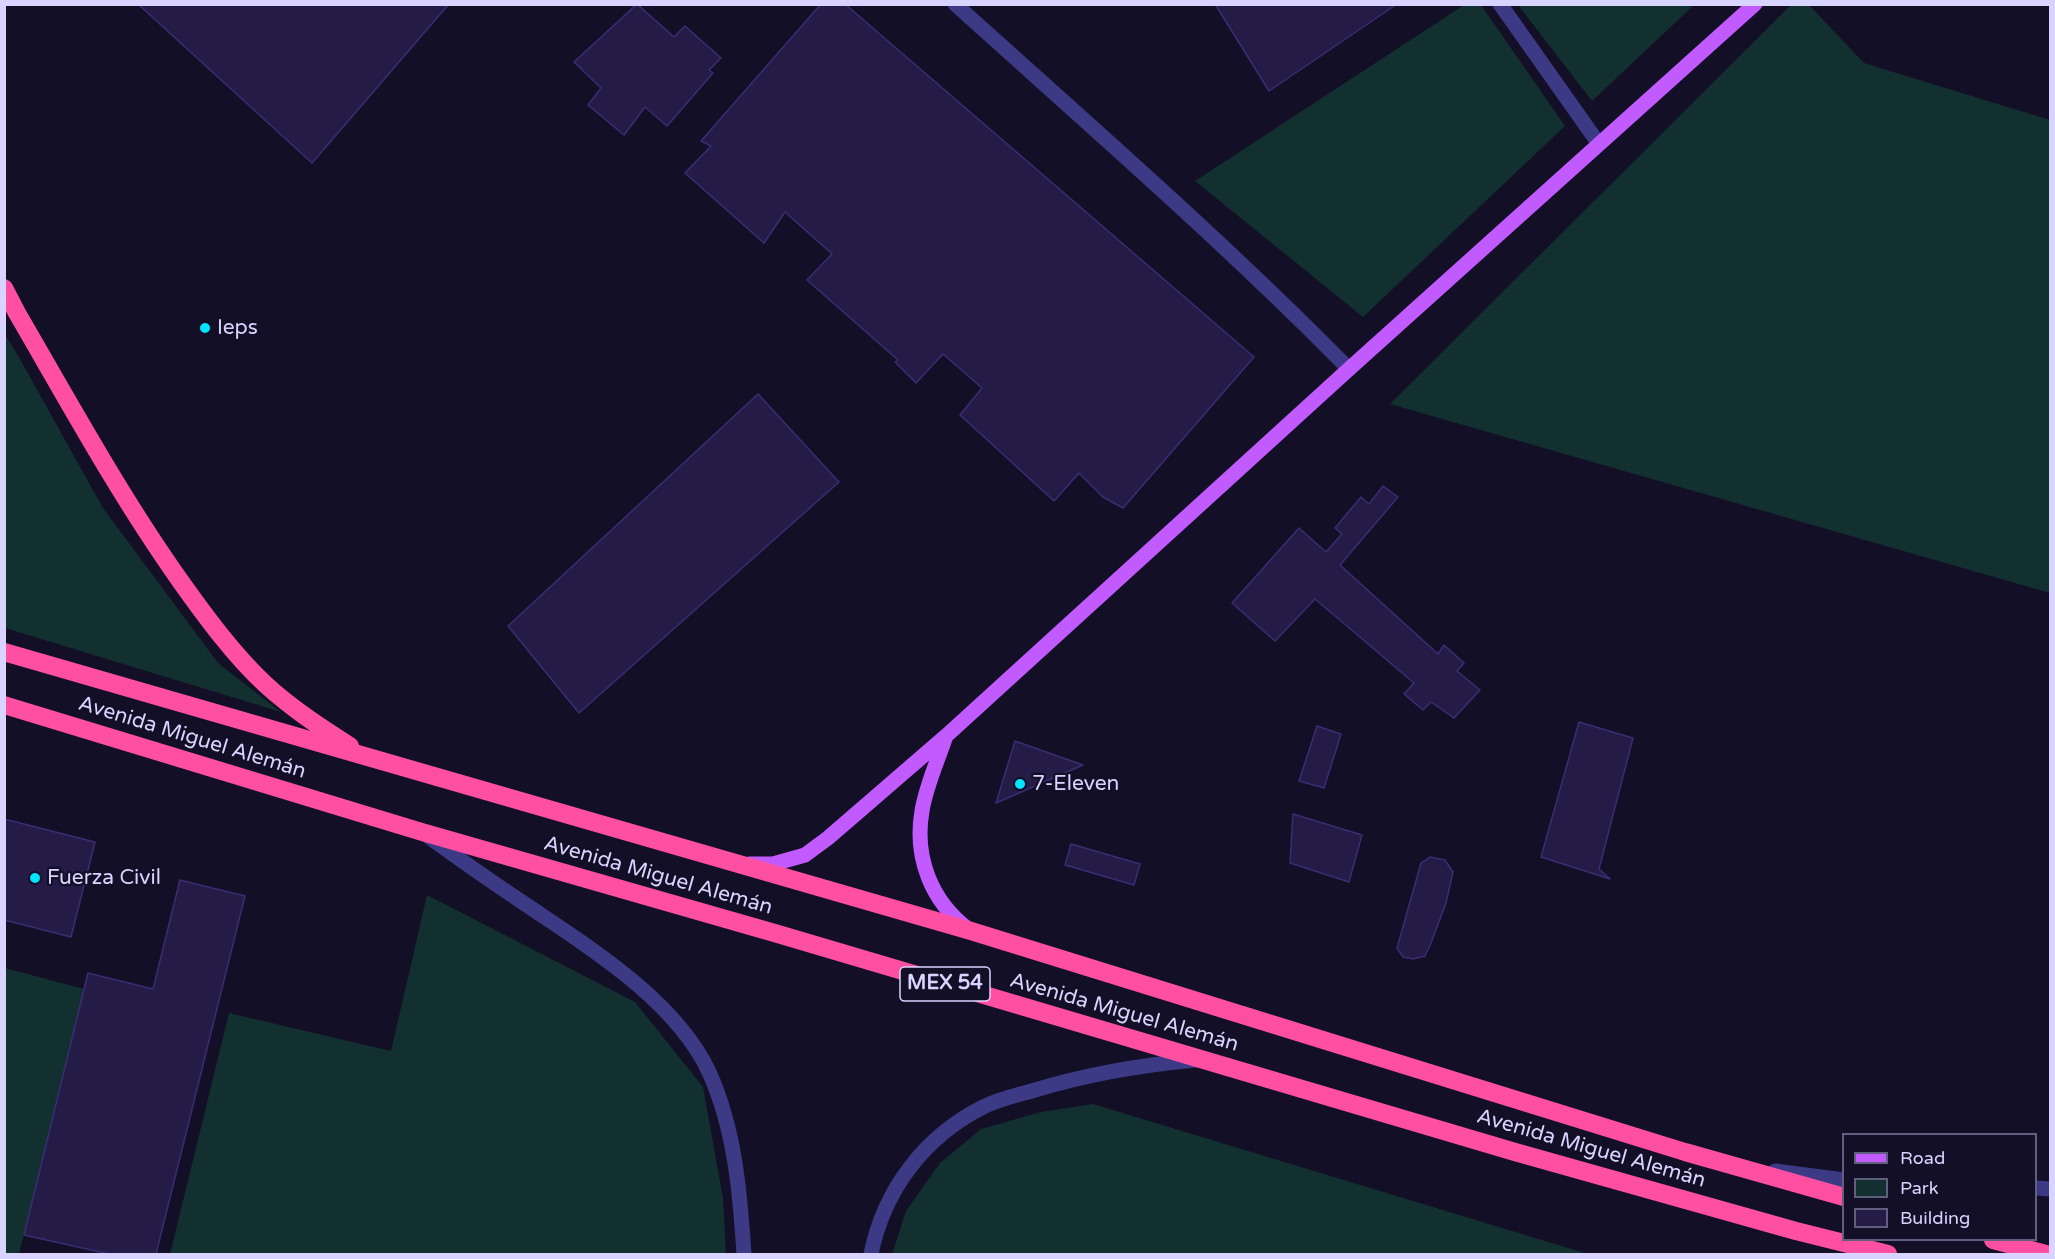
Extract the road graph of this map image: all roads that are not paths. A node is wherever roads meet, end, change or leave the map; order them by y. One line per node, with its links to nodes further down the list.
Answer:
1 (955, 4): 7 (street)
2 (1500, 4): 4 (street)
3 (1755, 4): 4 (main road)
4 (1599, 144): 7 (main road)
5 (4, 288): 6 (highway)
6 (10, 307): 11 (highway)
7 (1348, 369): 10 (main road)
8 (4, 652): 11 (highway, Avenida Miguel Alemán / MEX 54)
9 (4, 705): 12 (highway, Avenida Miguel Alemán / MEX 54)
10 (946, 736): 13 (main road); 14 (main road)
11 (372, 759): 13 (highway, Avenida Miguel Alemán / MEX 54)
12 (422, 832): 15 (highway, Avenida Miguel Alemán / MEX 54); 20 (street)
13 (730, 862): 14 (highway, Avenida Miguel Alemán / MEX 54)
14 (971, 931): 16 (highway, Avenida Miguel Alemán / MEX 54)
15 (1201, 1060): 21 (street); 22 (highway, Avenida Miguel Alemán / MEX 54)
16 (1685, 1152): 17 (street); 18 (highway, Avenida Miguel Alemán / MEX 54)
17 (1842, 1180)
18 (1842, 1196)
19 (2000, 1241): 23 (highway)
20 (744, 1254)
21 (871, 1254)
22 (1888, 1254)
23 (2046, 1254)

